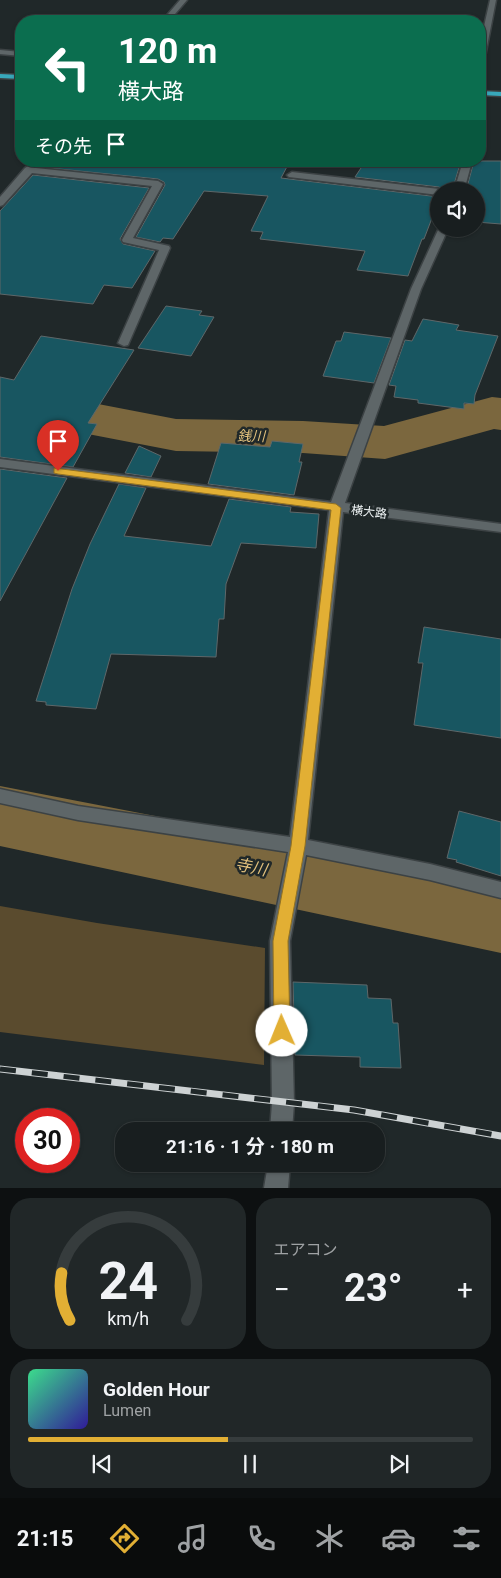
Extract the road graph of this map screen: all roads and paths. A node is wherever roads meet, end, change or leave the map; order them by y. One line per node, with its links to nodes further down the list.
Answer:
1 (184, 0): 3 (street)
2 (493, 0): 4 (street)
3 (170, 15)
4 (486, 33)
5 (0, 52): 6 (street)
6 (15, 53)
7 (0, 76): 8 (highway)
8 (15, 77)
9 (486, 93): 10 (highway)
10 (501, 94)
11 (31, 167): 13 (street)
12 (466, 167): 15 (street)
13 (28, 170): 17 (street); 19 (street)
14 (292, 175): 16 (street)
15 (462, 182)
16 (430, 191)
17 (0, 203)
18 (439, 237): 21 (street)
19 (124, 343)
20 (0, 463): 21 (street, 横大路)
21 (336, 508): 22 (street, 横大路); 24 (street)
22 (501, 528)
23 (0, 796): 24 (street)
24 (297, 850): 25 (street); 26 (street)
25 (501, 890)
26 (282, 1122)
27 (278, 1172): 28 (street)
28 (276, 1188)

